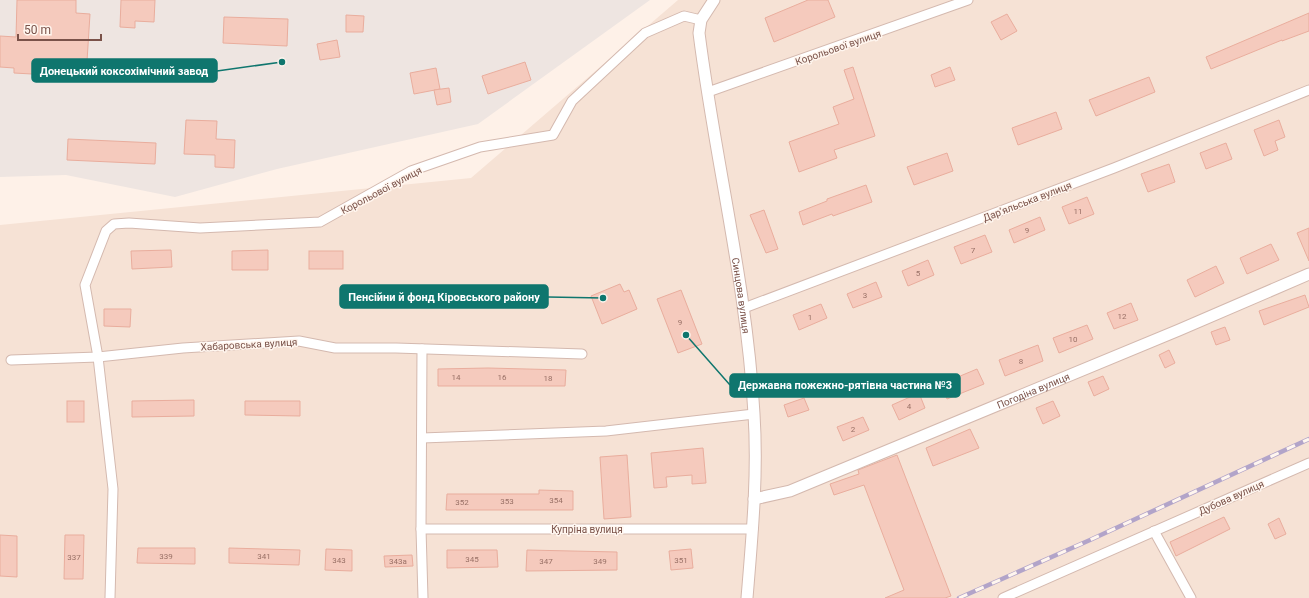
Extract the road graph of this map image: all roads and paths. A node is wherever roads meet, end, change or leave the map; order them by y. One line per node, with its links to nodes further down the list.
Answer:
1 (714, 0): 3 (street)
2 (968, 0): 5 (street, Корольової вулиця)
3 (701, 20): 5 (street, Синцова вулиця); 10 (street, Корольової вулиця)
4 (1309, 90): 7 (street, Дар’яльська вулиця)
5 (708, 92): 7 (street, Синцова вулиця)
6 (1309, 274): 15 (street, Погодіна вулиця)
7 (744, 308): 12 (street, Синцова вулиця)
8 (422, 349): 9 (street, Хабаровська вулиця); 10 (street, Хабаровська вулиця); 13 (street)
9 (582, 354)
10 (98, 357): 11 (street, Хабаровська вулиця); 19 (street)
11 (11, 360)
12 (754, 414): 13 (street); 15 (street, Синцова вулиця)
13 (422, 438): 16 (street)
14 (1309, 463): 18 (street, Дубова вулиця)
15 (754, 499): 17 (street, Синцова вулиця)
16 (421, 529): 17 (street, Купріна вулиця); 20 (street)
17 (752, 529): 21 (street, Синцова вулиця)
18 (1154, 531): 22 (street, Дубова вулиця); 23 (street)
19 (110, 598)
20 (423, 598)
21 (747, 598)
22 (1003, 598)
23 (1191, 598)

